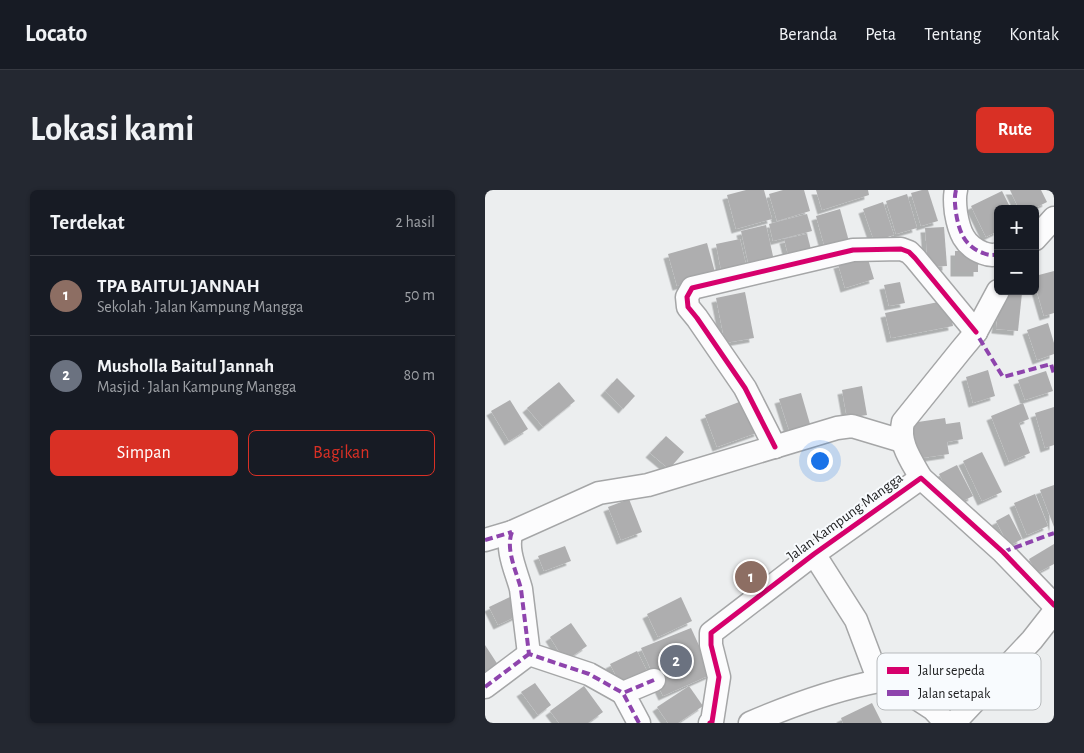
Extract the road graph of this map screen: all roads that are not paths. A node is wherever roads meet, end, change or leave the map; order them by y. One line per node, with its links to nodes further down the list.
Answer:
1 (956, 190): 4 (street)
2 (1054, 218): 3 (street)
3 (1039, 235)
4 (994, 256)
5 (996, 295): 6 (street)
6 (977, 332): 7 (street); 8 (street)
7 (902, 441): 8 (street); 9 (street)
8 (775, 447): 10 (street)
9 (921, 478): 12 (street, Jalan Kampung Mangga); 13 (street, Jalan Kampung Mangga)
10 (512, 532): 11 (street); 16 (street)
11 (485, 540)
12 (815, 554): 17 (street); 24 (street, Jalan Kampung Mangga)
13 (1054, 605)
14 (1054, 612): 15 (street)
15 (1020, 653)
16 (529, 654): 20 (street); 21 (street)
17 (877, 676)
18 (654, 680): 21 (street)
19 (877, 681): 26 (street)
20 (485, 687)
21 (623, 693): 25 (street)
22 (934, 710): 27 (street)
23 (966, 710): 28 (street)
24 (712, 722)
25 (639, 723)
26 (750, 723)
27 (946, 723)
28 (954, 723)

